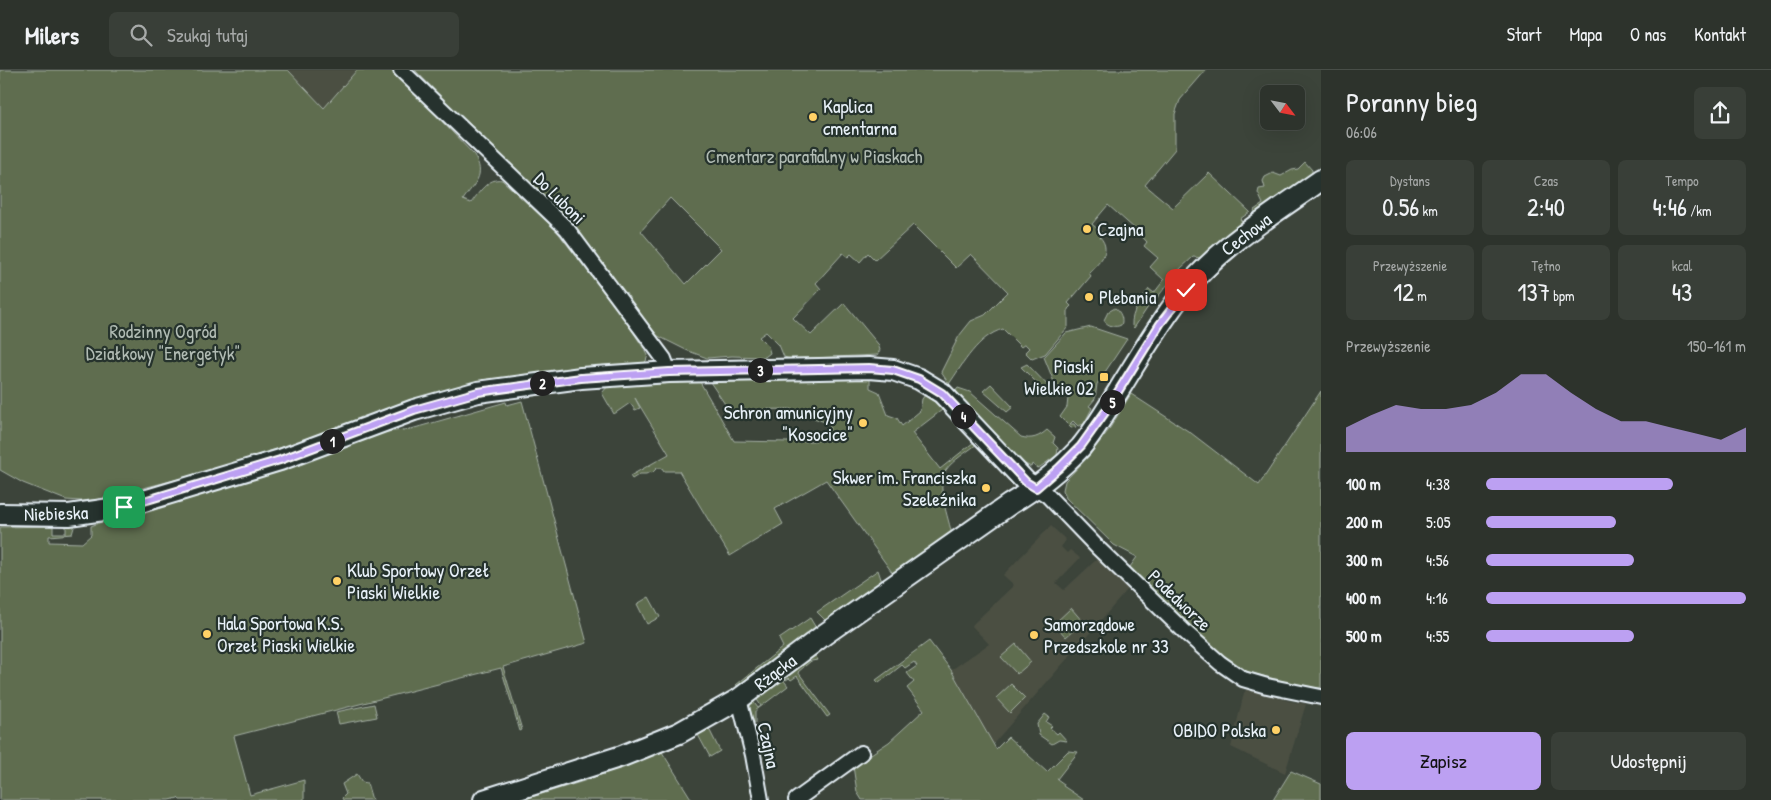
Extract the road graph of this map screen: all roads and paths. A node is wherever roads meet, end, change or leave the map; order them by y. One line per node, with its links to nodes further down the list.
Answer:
1 (402, 70): 3 (street, Do Luboni)
2 (1321, 180): 4 (street, Cechowa)
3 (669, 372): 4 (street, Niebieska); 5 (street, Niebieska)
4 (1036, 488): 6 (street, Podedworze); 7 (street, Rżącka)
5 (0, 514)
6 (1321, 697)
7 (739, 699): 9 (street, Rżącka); 10 (street, Czajna)
8 (861, 753): 11 (street)
9 (484, 800)
10 (761, 800)
11 (796, 800)

